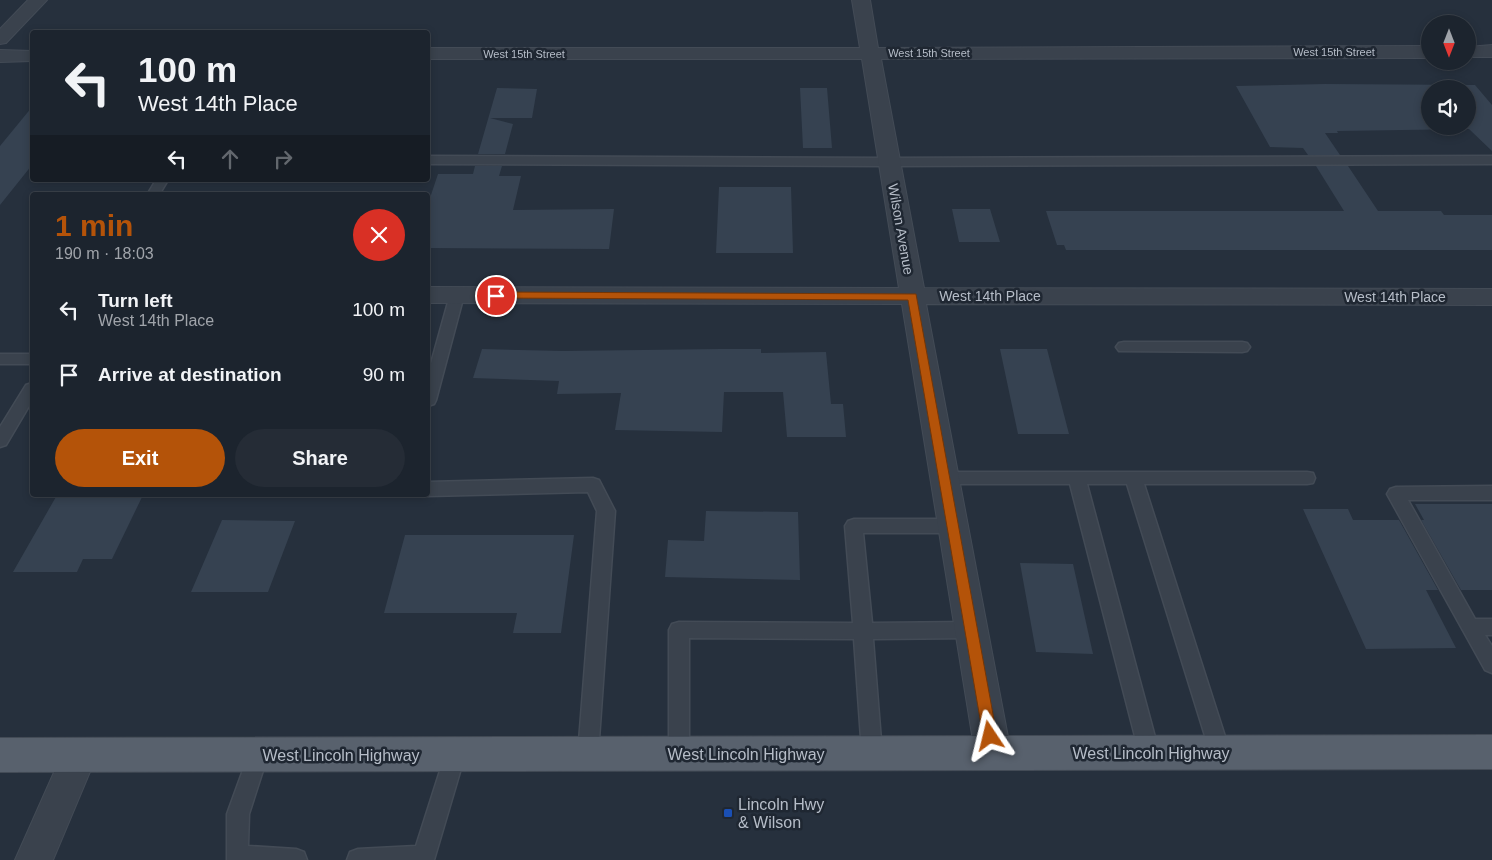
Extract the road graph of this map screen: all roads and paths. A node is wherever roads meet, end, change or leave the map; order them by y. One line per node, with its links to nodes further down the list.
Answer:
1 (38, 0): 3 (street)
2 (861, 0): 7 (street, Wilson Avenue)
3 (0, 39)
4 (1421, 52): 7 (street, West 15th Street)
5 (1476, 52): 6 (street)
6 (1492, 52)
7 (870, 53): 8 (street, West 15th Street); 13 (street, Wilson Avenue)
8 (430, 54)
9 (0, 56): 10 (street)
10 (30, 56)
11 (430, 160): 13 (lane)
12 (1492, 160): 13 (lane)
13 (889, 162): 16 (street, Wilson Avenue)
14 (430, 295): 15 (street, West 14th Place)
15 (457, 295): 16 (street, West 14th Place); 23 (lane)
16 (913, 296): 17 (street, West 14th Place); 25 (street, Wilson Avenue)
17 (1492, 297)
18 (1124, 347): 19 (lane)
19 (1242, 347)
20 (0, 359): 21 (lane)
21 (30, 359)
22 (30, 392): 24 (lane)
23 (430, 393)
24 (0, 441)
25 (945, 478): 26 (lane); 31 (street, Wilson Avenue)
26 (1077, 478): 27 (lane); 37 (lane)
27 (1133, 478): 28 (lane); 38 (lane)
28 (1307, 478)
29 (430, 489): 43 (lane)
30 (1492, 493): 32 (lane)
31 (954, 526): 34 (street, Wilson Avenue); 35 (lane)
32 (1470, 627): 33 (lane); 36 (lane)
33 (1492, 627)
34 (972, 630): 35 (lane); 41 (street, Wilson Avenue)
35 (863, 631): 40 (lane); 44 (lane)
36 (1492, 664)
37 (1149, 752): 38 (main road, West Lincoln Highway); 41 (main road, West Lincoln Highway)
38 (1220, 752): 39 (main road, West Lincoln Highway)
39 (1492, 752)
40 (872, 753): 41 (main road, West Lincoln Highway); 44 (main road, West Lincoln Highway)
41 (993, 753)
42 (455, 754): 43 (main road, West Lincoln Highway); 47 (main road, West Lincoln Highway); 48 (lane)
43 (588, 754): 44 (main road, West Lincoln Highway)
44 (679, 754)
45 (0, 755): 46 (main road, West Lincoln Highway)
46 (80, 755): 47 (main road, West Lincoln Highway); 49 (street)
47 (258, 755): 50 (lane)
48 (423, 859): 51 (lane)
49 (34, 860)
50 (296, 860)
51 (358, 860)

